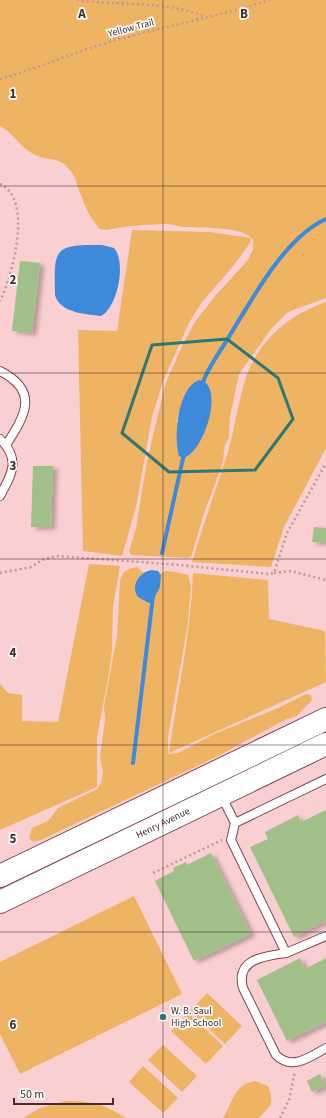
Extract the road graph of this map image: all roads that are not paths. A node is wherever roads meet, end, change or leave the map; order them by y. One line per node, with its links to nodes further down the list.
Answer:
1 (0, 371): 2 (lane)
2 (3, 442): 3 (lane)
3 (0, 496)
4 (326, 719): 7 (main road, Henry Avenue)
5 (326, 744): 7 (main road, Henry Avenue)
6 (326, 779): 8 (lane)
7 (216, 784): 8 (lane); 9 (main road, Henry Avenue); 10 (main road, Henry Avenue)
8 (235, 823): 12 (lane)
9 (0, 876)
10 (0, 902)
11 (326, 936): 12 (lane)
12 (286, 953): 13 (lane)
13 (326, 1048)

